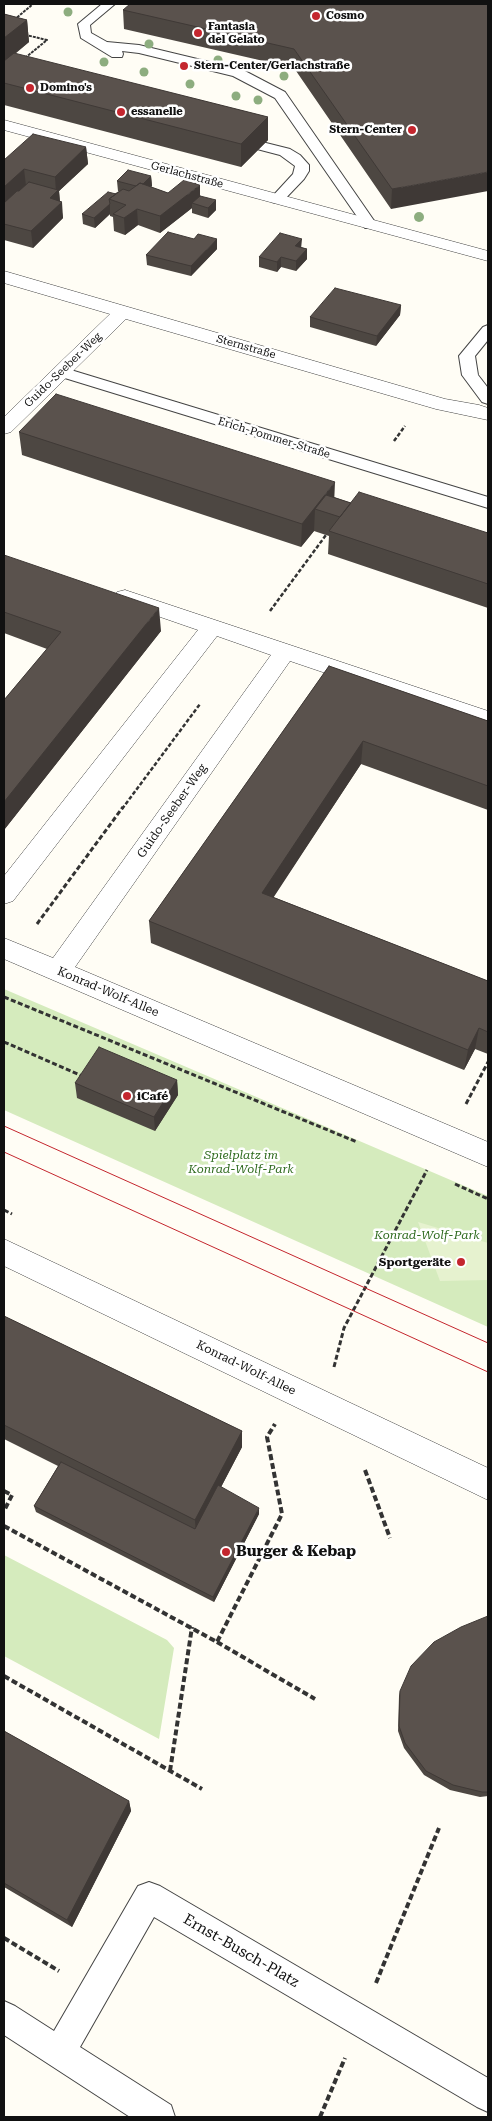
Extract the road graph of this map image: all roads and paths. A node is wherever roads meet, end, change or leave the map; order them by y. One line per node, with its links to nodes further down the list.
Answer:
1 (33, 4): 3 (path)
2 (109, 4): 9 (lane)
3 (11, 22)
4 (21, 33): 5 (path)
5 (31, 63)
6 (4, 125): 8 (street, Gerlachstraße)
7 (262, 146): 8 (lane)
8 (277, 199): 9 (street, Gerlachstraße)
9 (370, 225): 10 (street, Gerlachstraße)
10 (488, 256)
11 (4, 277): 12 (street, Sternstraße)
12 (122, 312): 14 (street, Guido-Seeber-Weg); 15 (street, Sternstraße)
13 (488, 330): 16 (lane)
14 (61, 372): 18 (street, Guido-Seeber-Weg); 20 (lane, Erich-Pommer-Straße)
15 (424, 399): 17 (street, Sternstraße); 19 (path)
16 (488, 399)
17 (488, 414)
18 (4, 428)
19 (390, 446)
20 (488, 504)
21 (326, 535): 24 (path)
22 (108, 591): 23 (street)
23 (212, 627): 24 (street); 28 (street)
24 (248, 640): 25 (street)
25 (285, 652): 27 (street); 30 (street, Guido-Seeber-Weg)
26 (204, 699): 29 (path)
27 (488, 720)
28 (4, 894)
29 (9, 951): 30 (street, Konrad-Wolf-Allee)
30 (58, 971): 35 (street, Konrad-Wolf-Allee)
31 (4, 997): 36 (path)
32 (4, 1042): 34 (path)
33 (488, 1062): 35 (path)
34 (89, 1079)
35 (445, 1138): 37 (street, Konrad-Wolf-Allee); 39 (path)
36 (363, 1144)
37 (488, 1155)
38 (418, 1167): 39 (path)
39 (427, 1170): 40 (path); 44 (path)
40 (436, 1174)
41 (453, 1183): 42 (path)
42 (488, 1199)
43 (4, 1252): 44 (street, Konrad-Wolf-Allee)
44 (335, 1411): 46 (street, Konrad-Wolf-Allee); 50 (path)
45 (267, 1437): 52 (path)
46 (488, 1484)
47 (4, 1491): 48 (path)
48 (4, 1511)
49 (4, 1526): 51 (path)
50 (390, 1538)
51 (192, 1627): 52 (path); 55 (path)
52 (217, 1642): 54 (path)
53 (4, 1676): 55 (path)
54 (315, 1699)
55 (170, 1772): 56 (path)
56 (202, 1789)
57 (439, 1828): 61 (path)
58 (4, 1938): 59 (path)
59 (95, 1993): 61 (lane, Ernst-Busch-Platz); 62 (lane, Ernst-Busch-Platz)
60 (4, 2017): 62 (lane)
61 (360, 2021): 63 (lane, Ernst-Busch-Platz); 65 (path)
62 (59, 2053): 64 (lane)
63 (488, 2096)
64 (159, 2117)
65 (320, 2117)

